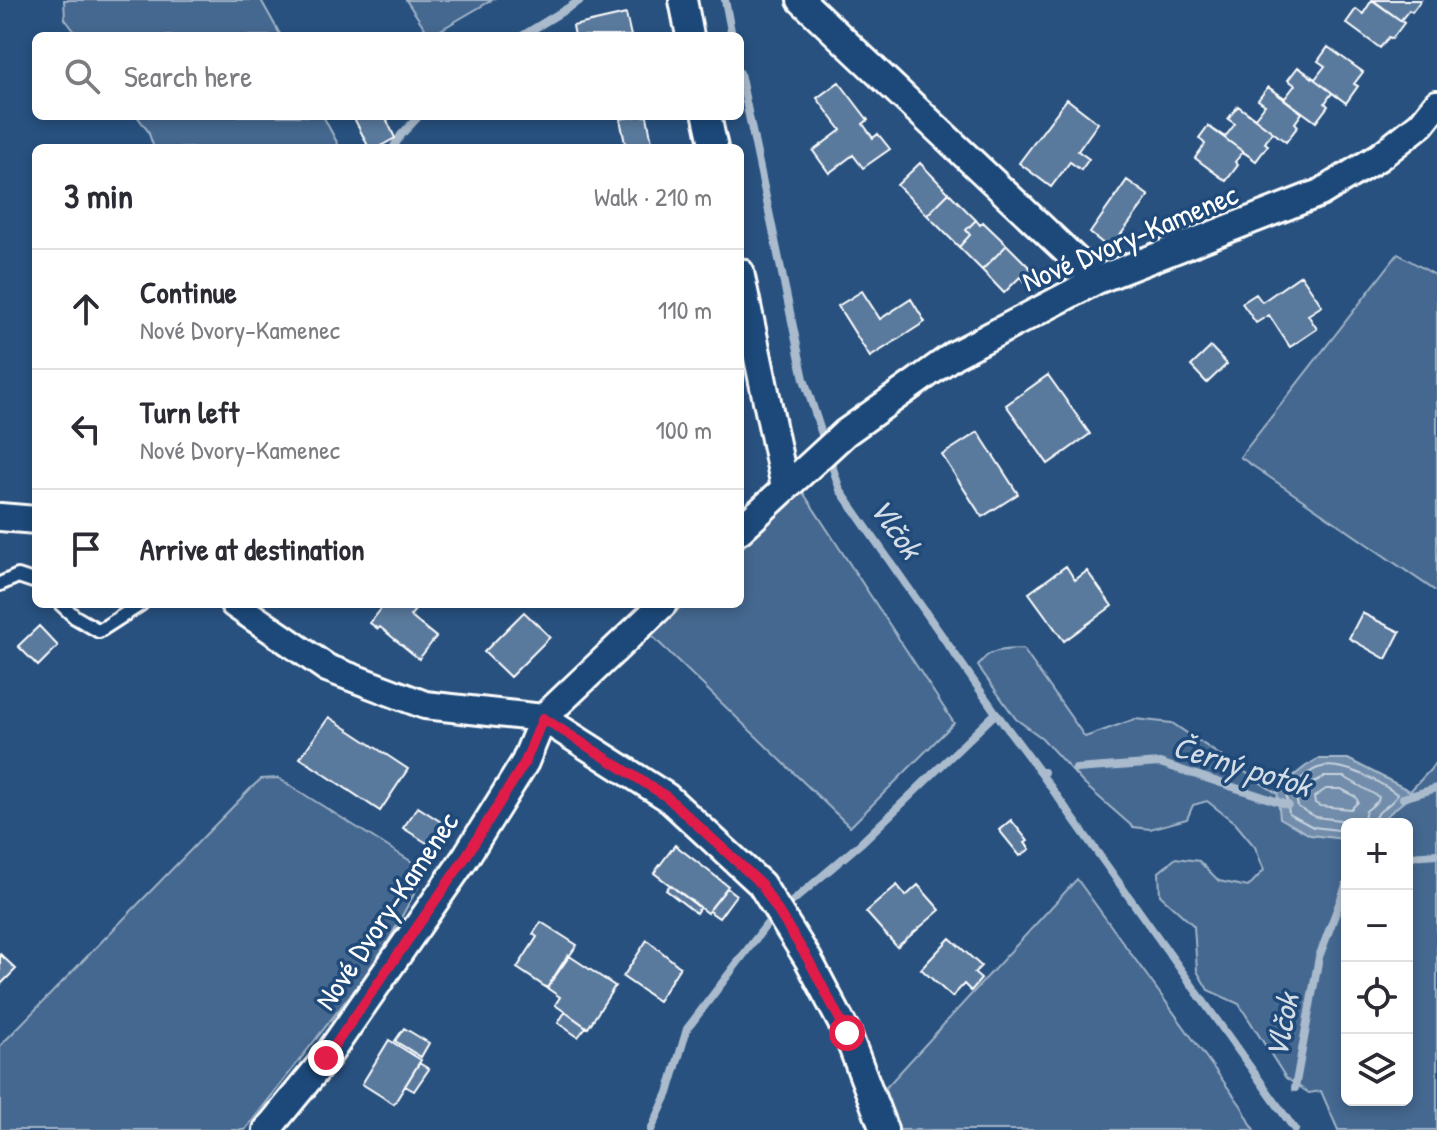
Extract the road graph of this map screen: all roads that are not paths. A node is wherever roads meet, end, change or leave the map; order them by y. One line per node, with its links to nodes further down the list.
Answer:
1 (683, 0): 3 (street)
2 (801, 0): 7 (street)
3 (689, 32)
4 (1437, 104): 7 (street, Nové Dvory-Kamenec)
5 (708, 120): 6 (street)
6 (713, 144)
7 (1097, 280): 10 (street, Nové Dvory-Kamenec)
8 (744, 312): 9 (street)
9 (748, 351): 10 (street)
10 (790, 483): 13 (street, Nové Dvory-Kamenec)
11 (0, 517): 12 (street)
12 (32, 520)
13 (744, 526)
14 (32, 581): 15 (lane)
15 (0, 584)
16 (65, 608): 17 (lane)
17 (135, 608)
18 (240, 608): 20 (street)
19 (659, 608): 20 (street, Nové Dvory-Kamenec)
20 (543, 718): 21 (street, Nové Dvory-Kamenec); 22 (street)
21 (267, 1130)
22 (884, 1130)

